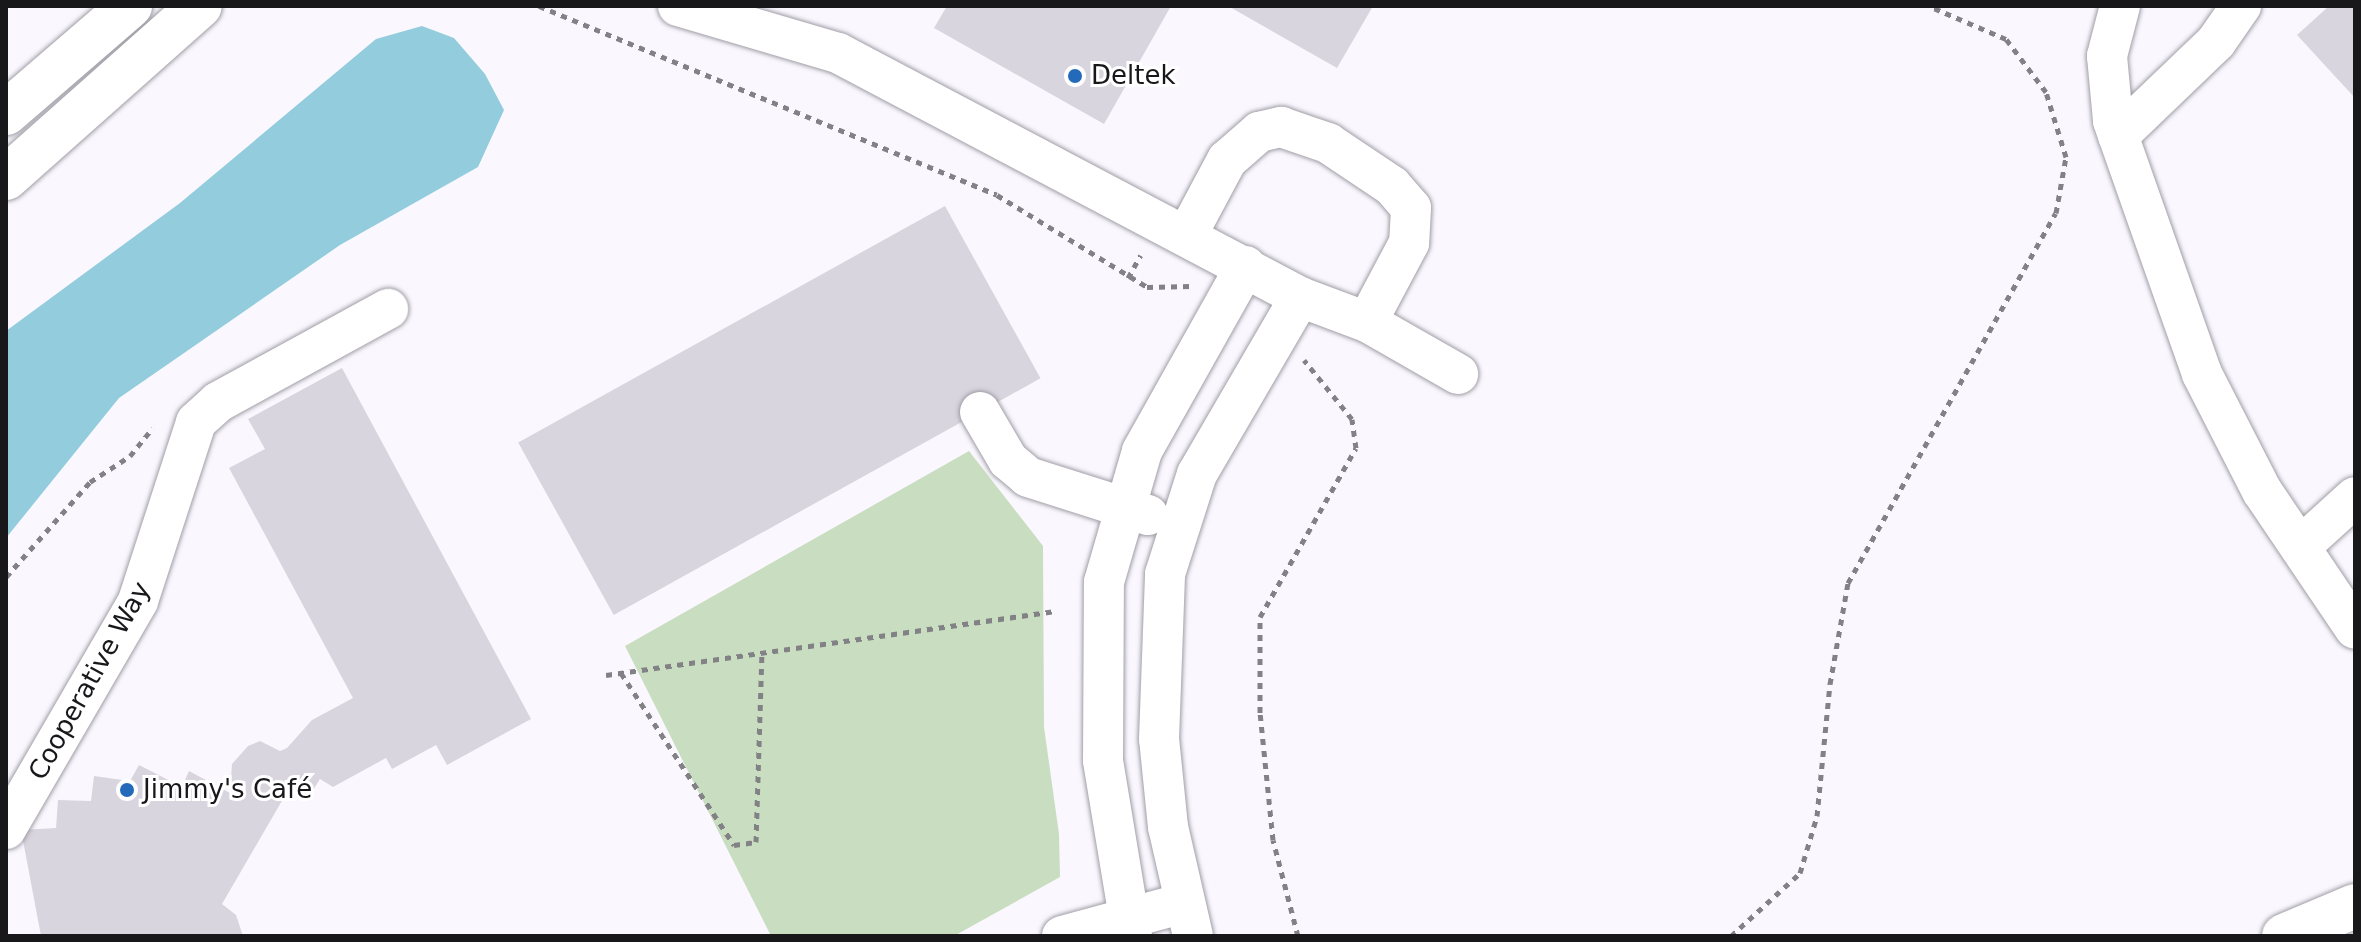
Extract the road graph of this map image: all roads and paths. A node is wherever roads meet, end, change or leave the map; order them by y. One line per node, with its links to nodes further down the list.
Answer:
1 (130, 6): 8 (main road)
2 (200, 6): 10 (main road)
3 (539, 6): 13 (path)
4 (678, 6): 11 (street)
5 (1929, 6): 35 (path)
6 (2120, 6): 9 (street)
7 (2241, 6): 9 (street)
8 (6, 113)
9 (2118, 136): 23 (street)
10 (6, 178)
11 (1188, 233): 12 (street); 16 (street)
12 (1246, 266): 14 (street); 21 (street)
13 (1199, 288)
14 (1300, 297): 16 (street); 22 (street)
15 (388, 309): 29 (street, Cooperative Way)
16 (1367, 322): 18 (street)
17 (1295, 350): 34 (path)
18 (1458, 374)
19 (980, 412): 21 (street)
20 (2355, 497): 23 (street)
21 (1122, 507): 22 (street); 32 (street)
22 (1178, 524): 31 (street)
23 (2300, 547): 25 (street)
24 (1055, 611): 26 (path)
25 (2355, 629)
26 (762, 653): 27 (path); 27 (path)
27 (621, 673): 28 (path)
28 (606, 675)
29 (6, 829)
30 (2355, 906): 36 (main road)
31 (1188, 919): 32 (street)
32 (1130, 926): 33 (street)
33 (1062, 936)
34 (1298, 936)
35 (1731, 936)
36 (2284, 936)

